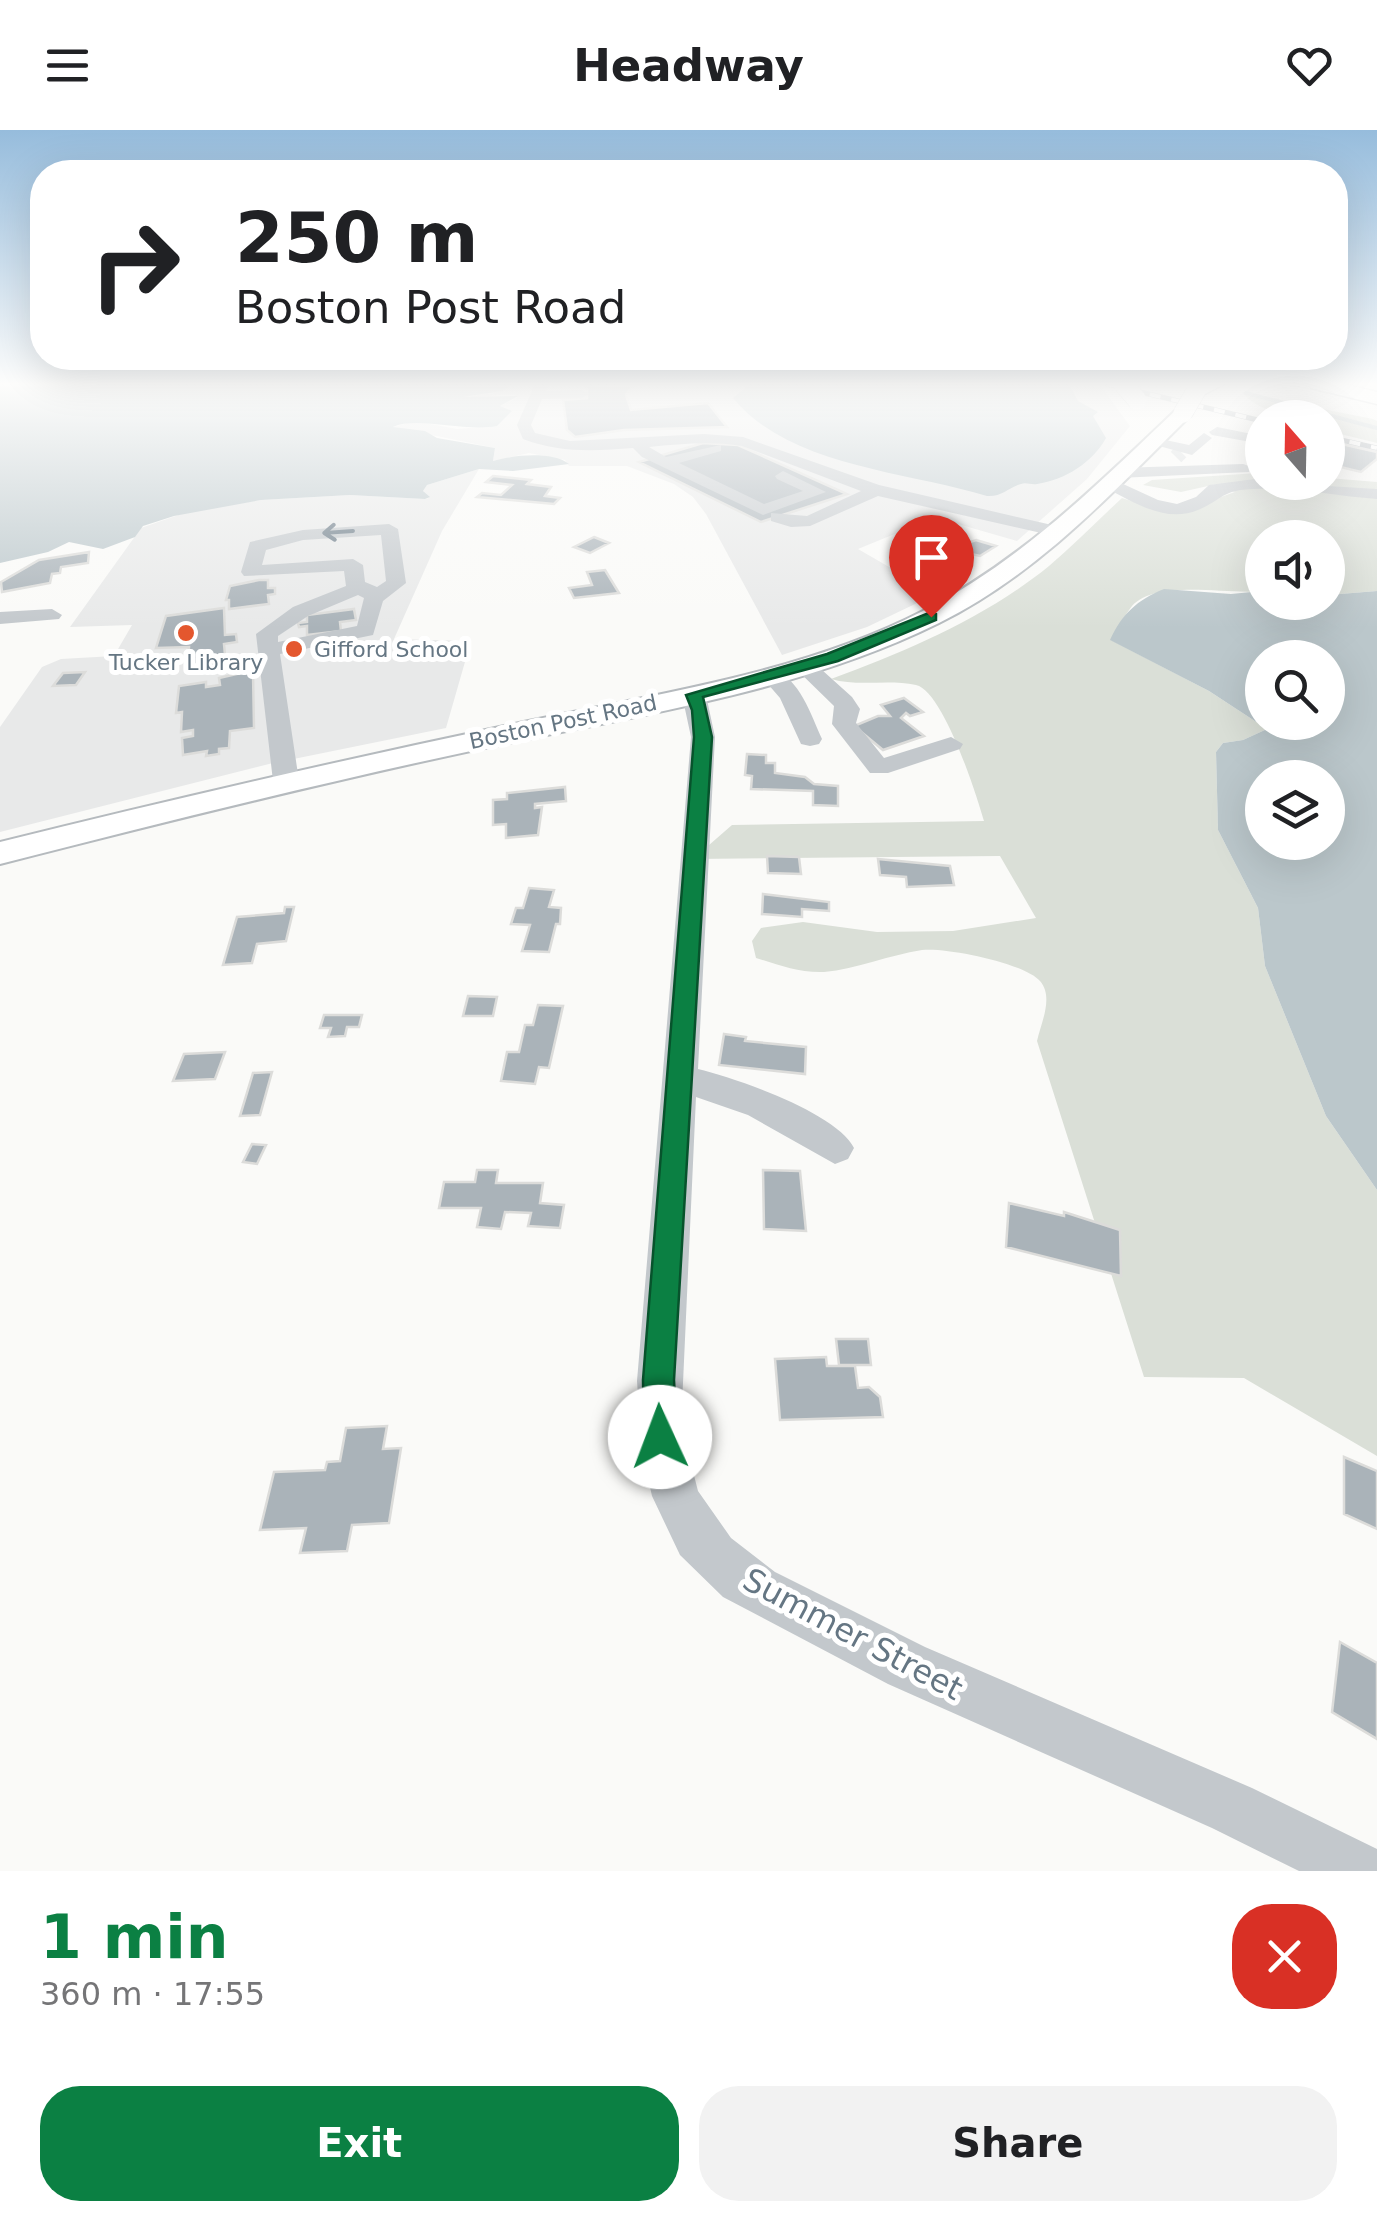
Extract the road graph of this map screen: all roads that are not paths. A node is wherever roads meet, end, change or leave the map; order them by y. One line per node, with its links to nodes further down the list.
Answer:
1 (672, 465): 2 (street)
2 (759, 465)
3 (809, 465): 10 (street)
4 (1122, 465): 7 (main road, Boston Post Road, bridge)
5 (1140, 465): 7 (main road, Boston Post Road)
6 (1140, 465): 7 (street)
7 (1119, 472): 11 (street); 15 (main road, Boston Post Road)
8 (1345, 476): 9 (street)
9 (1377, 479)
10 (877, 490): 12 (street); 13 (street); 15 (street)
11 (1377, 494)
12 (949, 509): 14 (street); 15 (street)
13 (778, 517)
14 (920, 520)
15 (1063, 529): 20 (main road, Boston Post Road)
16 (365, 593): 16 (street, one-way to 16); 19 (street); 19 (street)
17 (52, 615): 18 (street)
18 (0, 618)
19 (268, 650): 25 (street)
20 (804, 666): 21 (main road, Boston Post Road); 24 (street)
21 (772, 676): 22 (main road, Boston Post Road); 23 (street)
22 (694, 695): 25 (main road, Boston Post Road); 27 (street, Summer Street)
23 (810, 739)
24 (951, 744)
25 (286, 780): 26 (main road, Boston Post Road)
26 (0, 853)
27 (678, 1079): 28 (street); 29 (street, Summer Street)
28 (835, 1148)
29 (1359, 1871)

